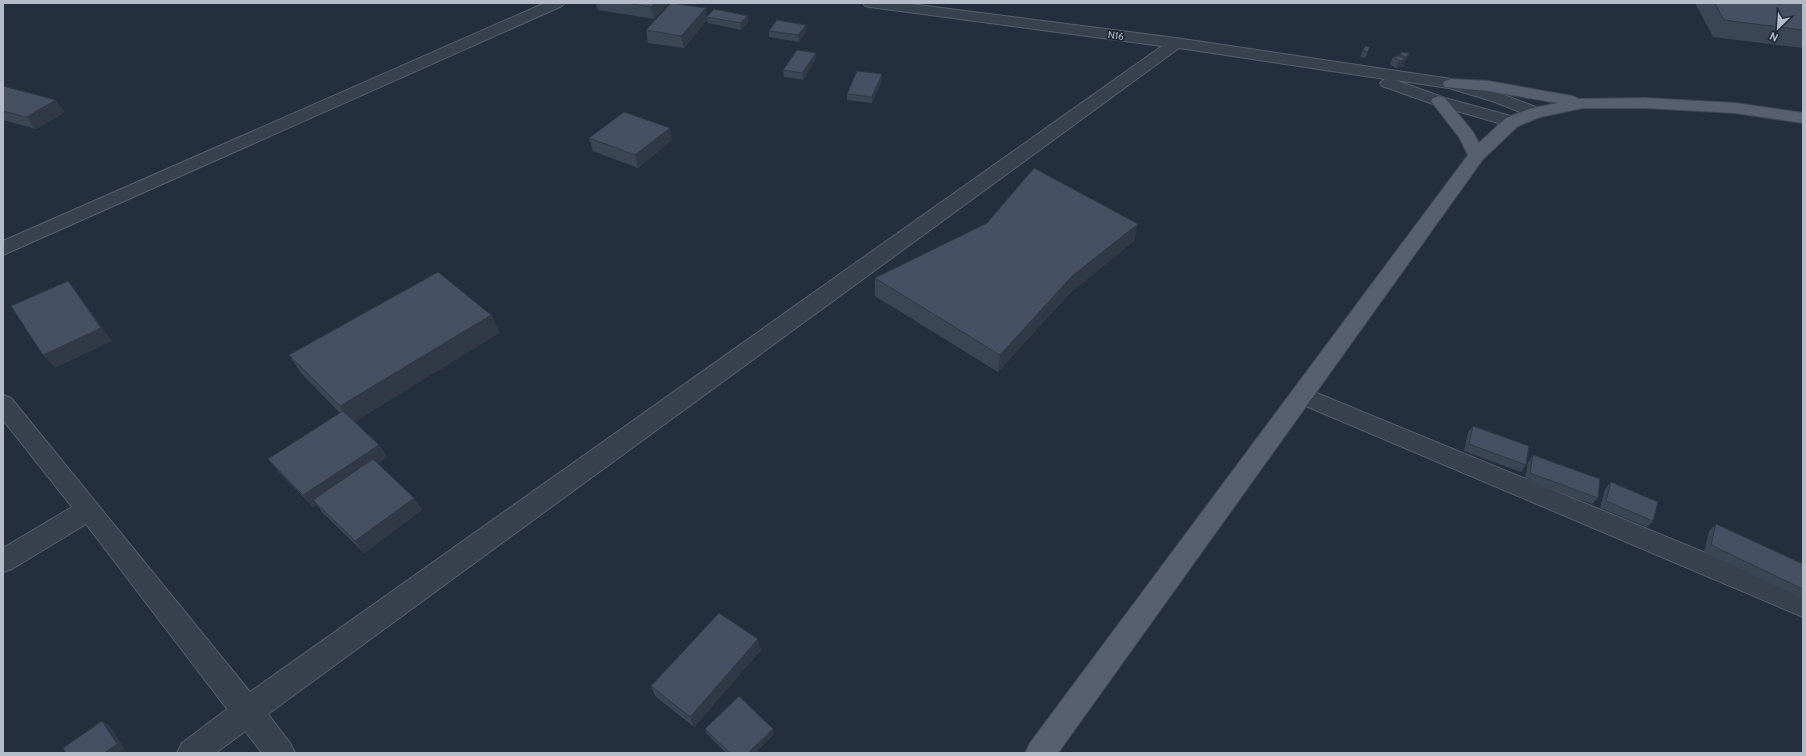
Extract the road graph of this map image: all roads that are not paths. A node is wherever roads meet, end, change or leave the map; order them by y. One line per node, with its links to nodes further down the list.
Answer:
1 (557, 3): 12 (street)
2 (870, 3): 3 (street, N16)
3 (1176, 43): 4 (street, N16); 18 (street)
4 (1363, 72): 5 (street); 6 (street)
5 (1450, 84): 7 (main road); 8 (street)
6 (1439, 101): 10 (street); 11 (main road)
7 (1583, 103): 8 (main road); 9 (main road)
8 (1534, 113): 10 (main road)
9 (1803, 118)
10 (1512, 122): 11 (main road)
11 (1477, 155): 13 (main road)
12 (3, 249)
13 (1302, 395): 17 (street); 21 (main road)
14 (3, 404): 15 (street)
15 (89, 510): 16 (street); 18 (street)
16 (3, 561)
17 (1803, 605)
18 (248, 711): 19 (street); 20 (street)
19 (192, 753)
20 (280, 753)
21 (1040, 753)

